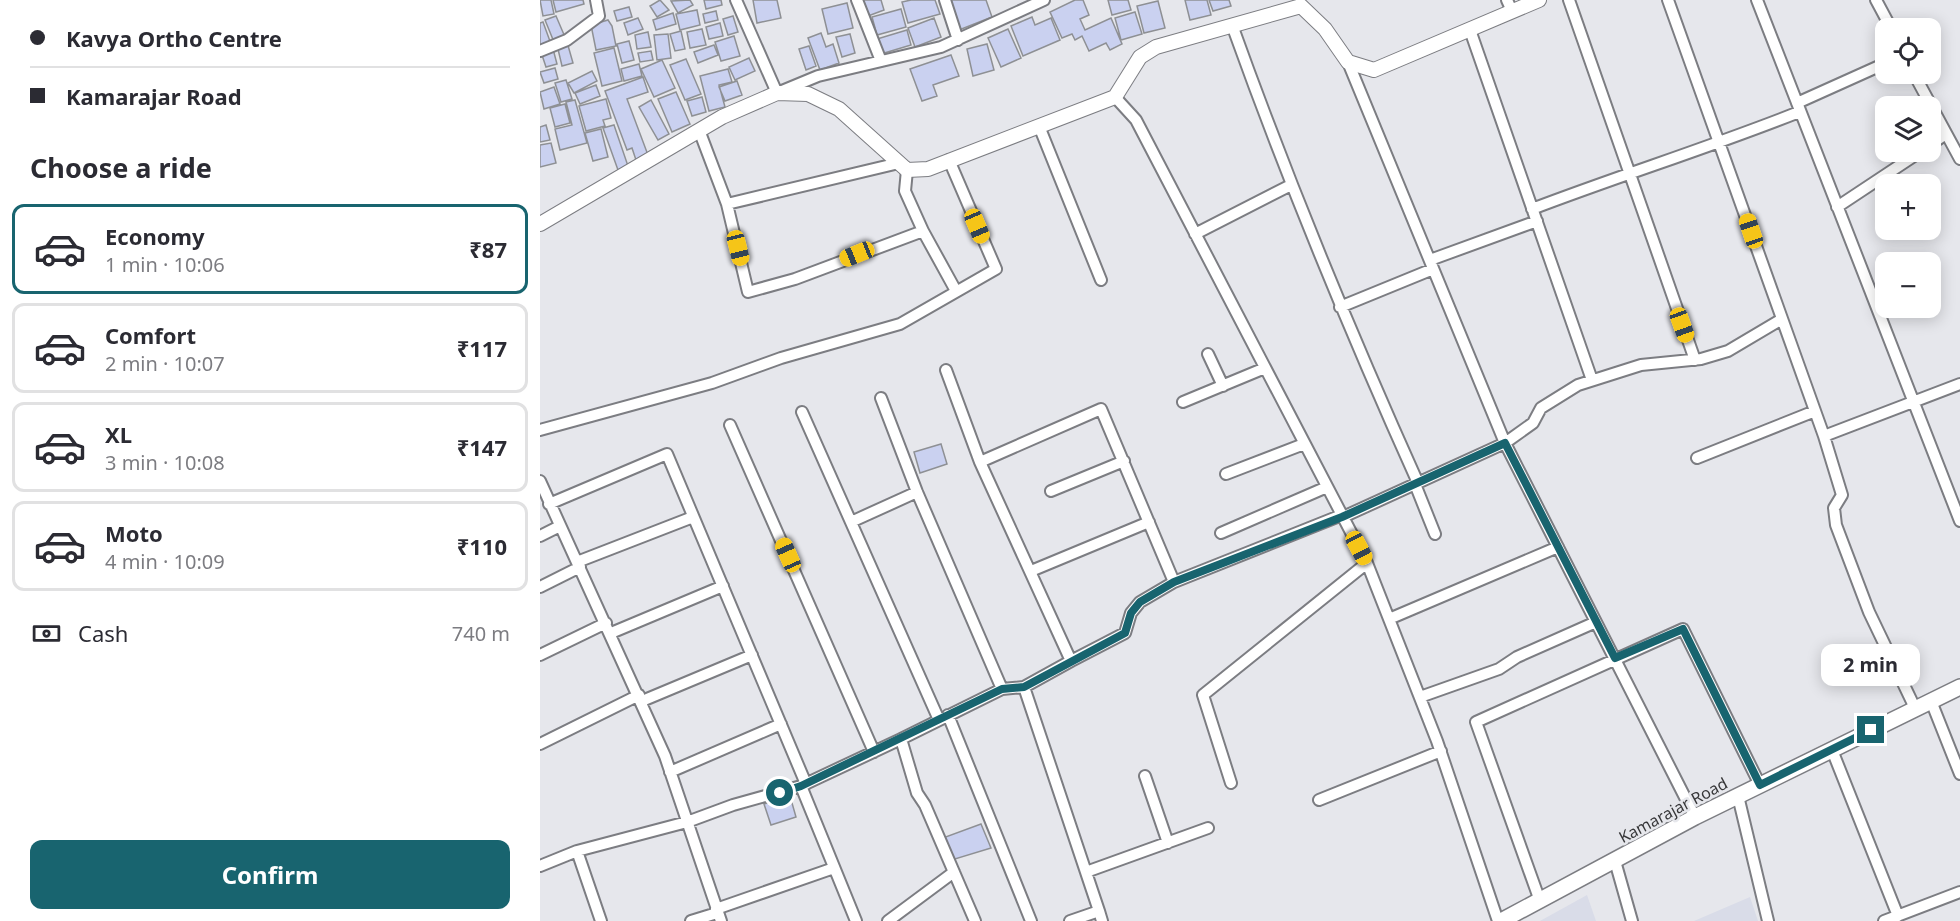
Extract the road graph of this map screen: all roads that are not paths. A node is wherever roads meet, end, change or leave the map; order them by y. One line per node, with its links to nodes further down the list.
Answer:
1 (596, 0): 17 (street)
2 (736, 0): 22 (street)
3 (857, 0): 18 (street)
4 (945, 0): 16 (street)
5 (1539, 0): 12 (street)
6 (1569, 0): 34 (street)
7 (1668, 0): 29 (street)
8 (1757, 0): 24 (street)
9 (1876, 0): 13 (street)
10 (1041, 1): 16 (street)
11 (1301, 3): 14 (street); 19 (street)
12 (1510, 6): 15 (street)
13 (1886, 18)
14 (1232, 25): 23 (street); 35 (street)
15 (1470, 30): 19 (street); 38 (street)
16 (958, 40): 18 (street)
17 (540, 51)
18 (881, 61): 22 (street)
19 (1348, 62): 43 (street)
20 (1875, 68): 24 (street)
21 (1919, 84): 27 (street)
22 (777, 93): 26 (street); 33 (street)
23 (1115, 97): 25 (street); 42 (street)
24 (1798, 107): 29 (street); 37 (street)
25 (1039, 126): 31 (street); 44 (street)
26 (699, 130): 36 (street); 40 (street)
27 (1946, 134): 28 (street); 30 (street)
28 (1941, 137)
29 (1720, 143): 34 (street); 47 (street)
30 (1960, 159)
31 (949, 160): 33 (street); 45 (street)
32 (1905, 162): 37 (street)
33 (903, 166): 36 (street); 41 (street)
34 (1629, 172): 38 (street); 49 (street)
35 (1291, 185): 42 (street); 46 (street)
36 (727, 204): 41 (street)
37 (1837, 207): 57 (street)
38 (1532, 209): 39 (street)
39 (1536, 222): 43 (street); 52 (street)
40 (540, 224)
41 (923, 231): 45 (street)
42 (1195, 234): 50 (street)
43 (1431, 264): 46 (street); 63 (street)
44 (1101, 280)
45 (956, 291): 61 (street)
46 (1340, 307): 70 (street)
47 (1782, 319): 49 (street); 58 (street)
48 (1208, 354): 54 (street)
49 (1695, 360): 52 (street)
50 (1265, 368): 54 (street); 64 (street)
51 (946, 370): 67 (street)
52 (1592, 380): 63 (street)
53 (1960, 384): 57 (street)
54 (1222, 386): 56 (street)
55 (881, 398): 73 (street)
56 (1182, 402)
57 (1913, 403): 62 (street); 77 (street)
58 (1815, 411): 62 (street); 65 (street)
59 (802, 412): 78 (street)
60 (730, 425): 110 (street)
61 (540, 429)
62 (1824, 436): 104 (street)
63 (1505, 443): 70 (street); 84 (street)
64 (1304, 444): 68 (street); 71 (street)
65 (1697, 458)
66 (1124, 461): 67 (street); 72 (street); 79 (street)
67 (980, 462): 87 (street)
68 (1226, 474)
69 (540, 481): 74 (street)
70 (1417, 484): 75 (street); 82 (street)
71 (1327, 487): 75 (street); 81 (street)
72 (1051, 491)
73 (917, 492): 78 (street); 100 (street)
74 (549, 504): 76 (street); 80 (street)
75 (1342, 516): 85 (street); 88 (street)
76 (693, 517): 86 (street); 89 (street)
77 (1960, 521)
78 (851, 522): 105 (street)
79 (1149, 522): 87 (street); 88 (street)
80 (560, 526): 83 (street); 86 (street)
81 (1221, 533)
82 (1435, 534)
83 (540, 536)
84 (1558, 547): 91 (street); 92 (street)
85 (1367, 563): 91 (street); 115 (street)
86 (578, 565): 90 (street); 93 (street)
87 (1031, 571): 97 (street)
88 (1174, 582): 97 (street)
89 (723, 586): 93 (street); 95 (street)
90 (540, 587)
91 (1389, 619): 101 (street)
92 (1596, 622): 96 (street); 101 (street)
93 (609, 628): 94 (street); 102 (street)
94 (540, 655)
95 (752, 655): 102 (street); 106 (street)
96 (1615, 658): 117 (street); 120 (street); 133 (street)
97 (1071, 661): 98 (street)
98 (1024, 687): 100 (street); 131 (street)
99 (1960, 687): 103 (main road, Kamarajar Road)
100 (1002, 689): 105 (street)
101 (1420, 697): 111 (street)
102 (640, 698): 108 (street); 112 (street)
103 (1931, 701): 104 (main road, Kamarajar Road); 113 (street)
104 (1915, 708): 109 (main road, Kamarajar Road)
105 (943, 718): 107 (street); 142 (street)
106 (781, 724): 112 (street); 116 (street)
107 (901, 739): 110 (street); 130 (street)
108 (540, 744)
109 (1832, 750): 117 (main road, Kamarajar Road); 136 (street)
110 (874, 752): 116 (street)
111 (1441, 752): 119 (street); 144 (street)
112 (670, 772): 121 (street)
113 (1960, 774)
114 (1145, 776): 123 (street)
115 (1231, 783)
116 (804, 785): 121 (street); 129 (street)
117 (1760, 785): 118 (main road, Kamarajar Road)
118 (1738, 796): 120 (main road, Kamarajar Road); 146 (street)
119 (1319, 800)
120 (1695, 817): 127 (main road, Kamarajar Road)
121 (687, 822): 124 (street); 134 (street)
122 (1208, 828): 123 (street)
123 (1168, 843): 131 (street)
124 (577, 851): 126 (street); 137 (street)
125 (540, 852): 126 (street)
126 (553, 859): 128 (street)
127 (1615, 861): 133 (main road, Kamarajar Road); 145 (street)
128 (540, 866)
129 (834, 868): 134 (street); 139 (street)
130 (954, 872): 140 (street); 141 (street)
131 (1086, 872): 135 (street)
132 (1960, 892): 136 (street)
133 (1540, 901): 144 (main road, Kamarajar Road)
134 (718, 914): 138 (street)
135 (1100, 916): 143 (street)
136 (1898, 916): 147 (street)
137 (601, 921)
138 (691, 921)
139 (856, 921)
140 (888, 921)
141 (975, 921)
142 (1031, 921)
143 (1070, 921)
144 (1500, 921)
145 (1632, 921)
146 (1768, 921)
147 (1884, 921)

